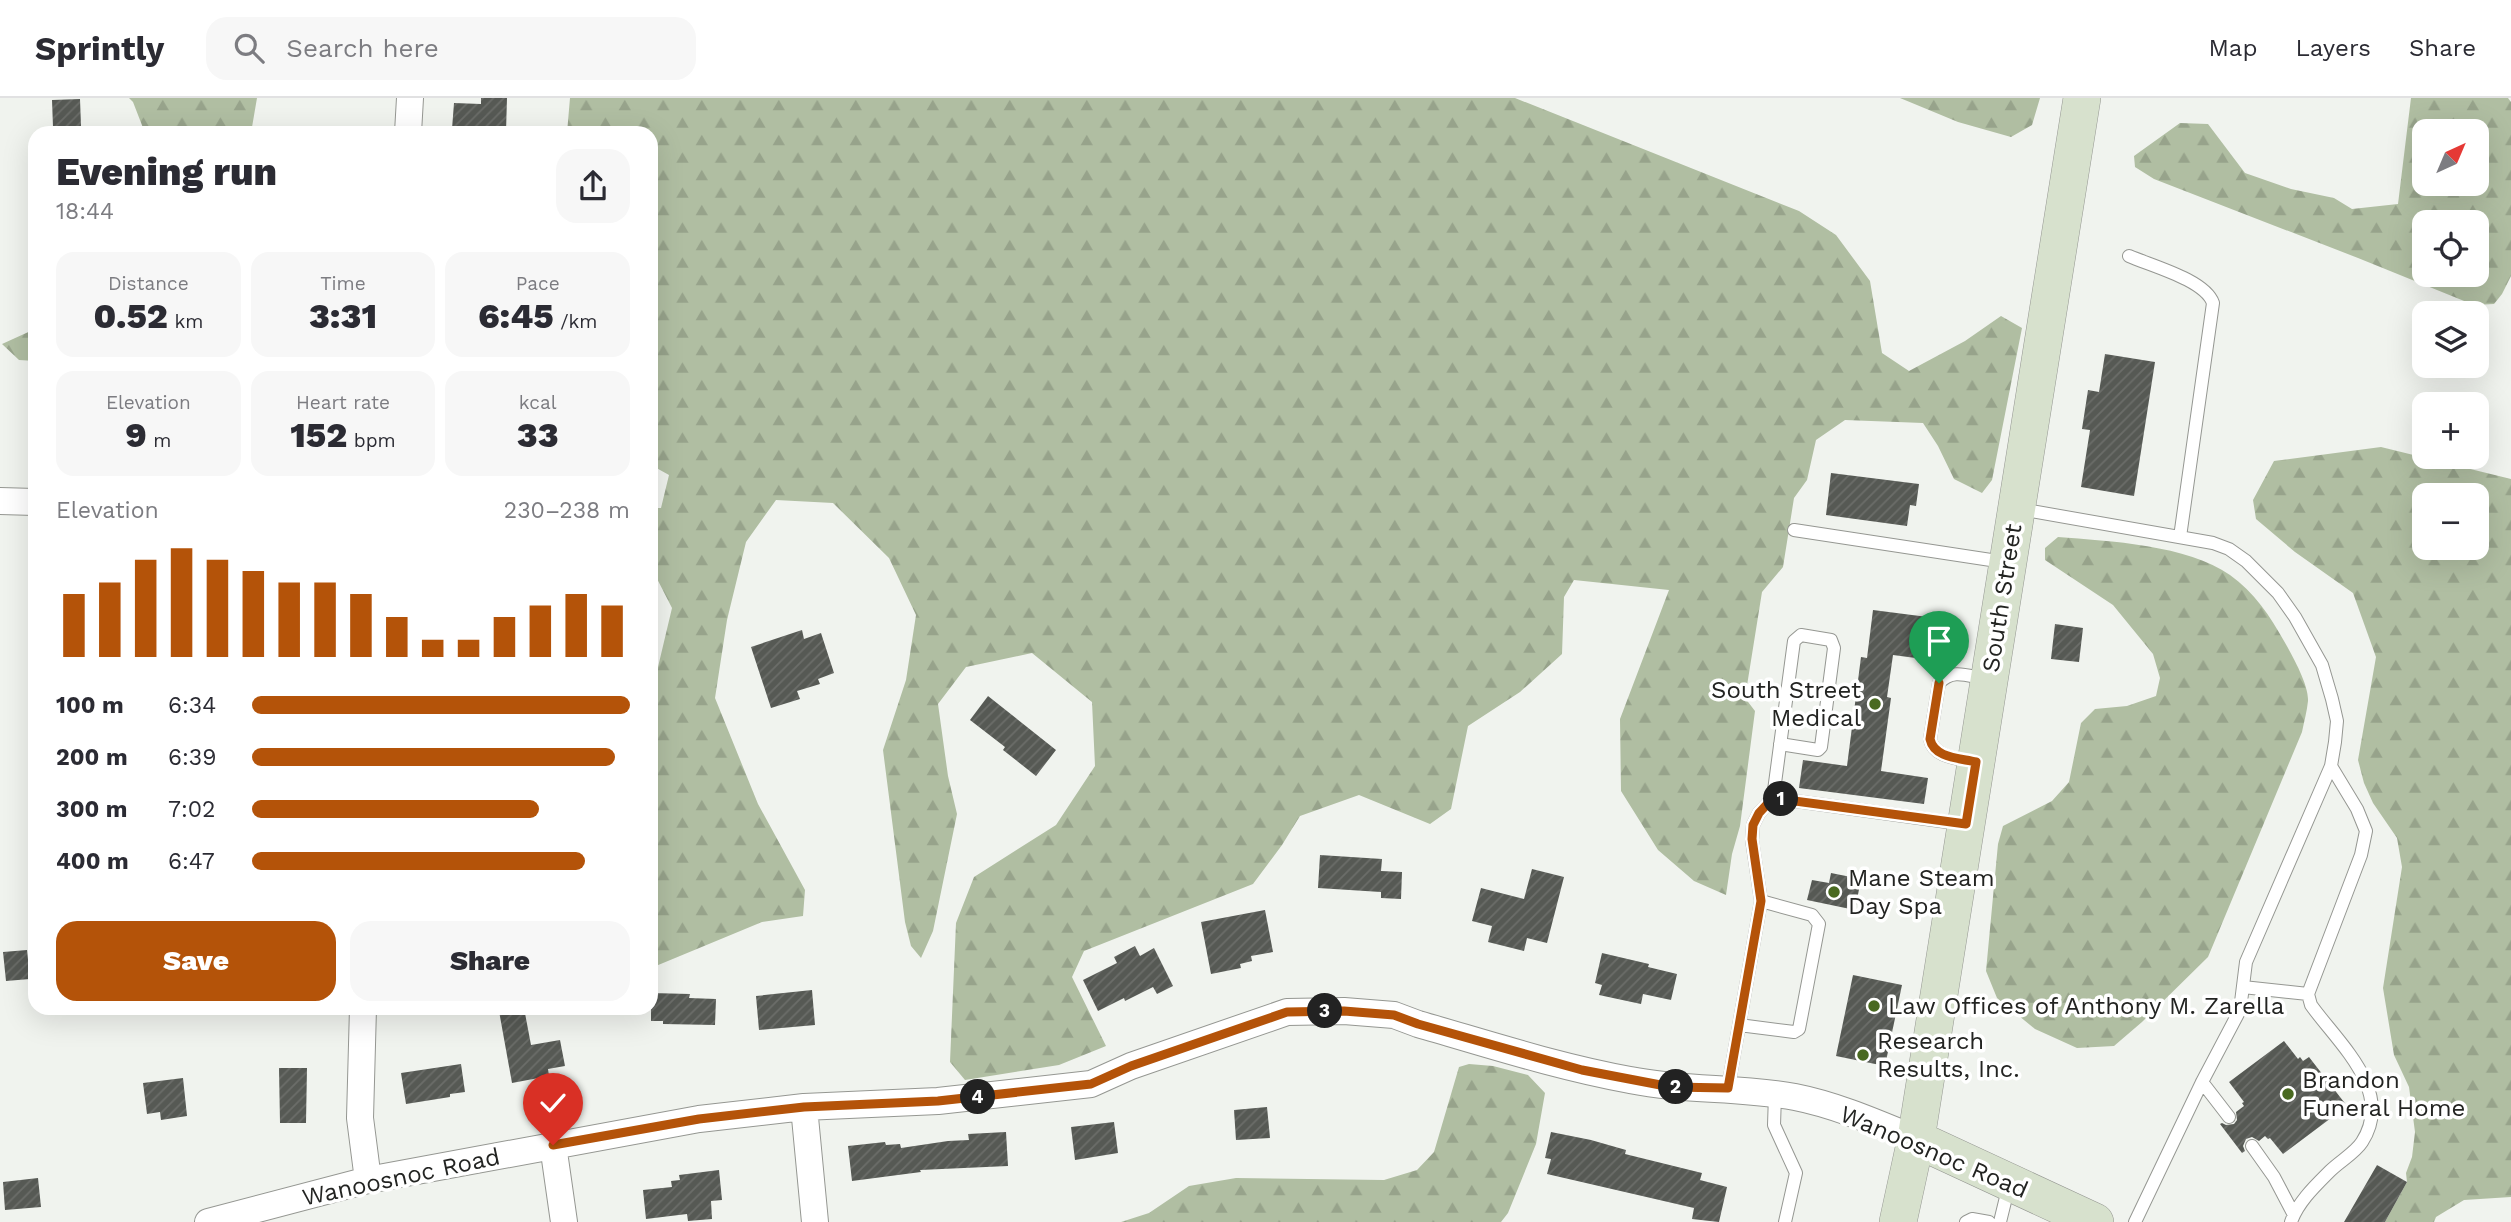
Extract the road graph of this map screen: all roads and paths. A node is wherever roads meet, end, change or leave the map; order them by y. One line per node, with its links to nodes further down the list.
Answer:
1 (410, 98): 3 (street)
2 (2082, 98): 7 (main road, South Street)
3 (408, 126)
4 (2129, 256): 9 (lane)
5 (0, 501): 6 (street)
6 (28, 502)
7 (2017, 508): 9 (lane); 10 (main road, South Street)
8 (1794, 530): 10 (lane)
9 (2180, 537): 14 (lane)
10 (2008, 562): 11 (main road, South Street)
11 (1989, 679): 13 (main road, South Street); 13 (lane)
12 (1780, 744): 12 (lane); 15 (lane)
13 (1976, 762): 16 (main road, South Street)
14 (2330, 766): 18 (lane); 19 (lane)
15 (1773, 798): 16 (lane); 17 (lane)
16 (1966, 824): 27 (main road, South Street)
17 (1761, 901): 21 (lane); 21 (lane)
18 (2243, 987): 19 (lane); 22 (lane)
19 (2308, 994): 34 (lane)
20 (363, 1015): 30 (street)
21 (1739, 1024): 23 (lane)
22 (2202, 1082): 26 (lane); 43 (lane)
23 (1728, 1088): 24 (street, Wanoosnoc Road); 25 (street, Wanoosnoc Road)
24 (1775, 1095): 27 (street, Wanoosnoc Road); 38 (lane)
25 (804, 1107): 28 (street, Wanoosnoc Road); 37 (street)
26 (2229, 1117)
27 (1916, 1139): 31 (main road, Wanoosnoc Road); 39 (main road, South Street)
28 (553, 1145): 30 (street, Wanoosnoc Road); 36 (street)
29 (2252, 1146): 34 (lane)
30 (368, 1180): 32 (street, Wanoosnoc Road)
31 (2010, 1183): 33 (main road, Wanoosnoc Road); 42 (lane)
32 (294, 1211): 35 (street, Wanoosnoc Road)
33 (2073, 1217)
34 (2292, 1218)
35 (208, 1222)
36 (564, 1222)
37 (814, 1222)
38 (1785, 1222)
39 (1898, 1222)
40 (1966, 1222): 41 (lane)
41 (1989, 1222)
42 (2000, 1222)
43 (2135, 1222)

